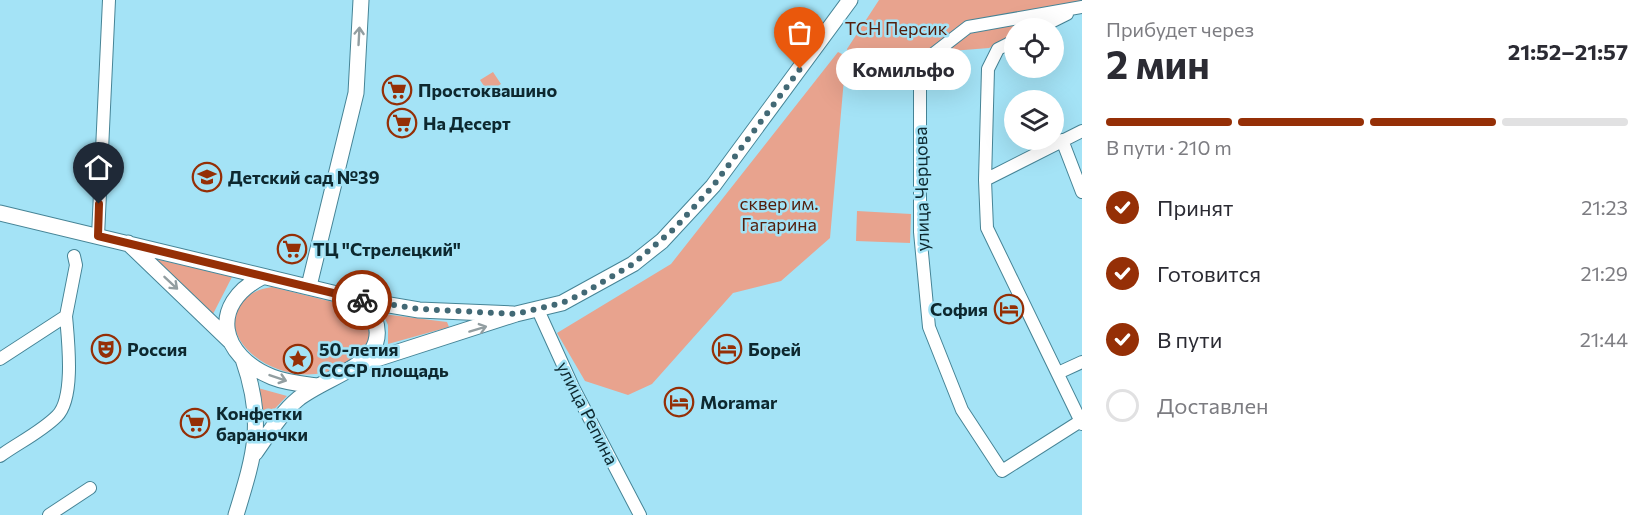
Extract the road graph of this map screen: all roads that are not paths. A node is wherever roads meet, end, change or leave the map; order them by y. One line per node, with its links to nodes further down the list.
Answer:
1 (109, 0): 14 (street)
2 (361, 0): 18 (main road, one-way to 2)
3 (850, 0): 20 (main road)
4 (1079, 8): 5 (street); 30 (street, улица Черцова)
5 (1059, 18)
6 (1004, 46): 11 (street)
7 (1082, 131): 8 (street)
8 (1064, 139)
9 (1064, 145): 12 (street)
10 (1043, 150): 11 (street)
11 (985, 180): 28 (street)
12 (1082, 192)
13 (0, 213): 14 (main road)
14 (98, 236): 15 (main road)
15 (128, 243): 17 (main road); 23 (main road, one-way to 23)
16 (74, 256): 22 (street)
17 (262, 277): 18 (main road); 23 (main road)
18 (309, 286): 19 (main road)
19 (366, 301): 21 (main road); 27 (main road)
20 (538, 310): 21 (main road); 36 (street, улица Репина)
21 (516, 314): 27 (main road, one-way to 21)
22 (66, 316): 24 (street); 32 (street)
23 (232, 344): 25 (main road)
24 (0, 359)
25 (243, 359): 29 (main road, one-way to 29); 31 (main road)
26 (1082, 362): 28 (street)
27 (361, 364): 29 (main road)
28 (1058, 374): 30 (street)
29 (318, 386): 31 (main road)
30 (1081, 423)
31 (255, 453): 35 (main road)
32 (0, 456)
33 (90, 488): 34 (street)
34 (49, 515)
35 (236, 515)
36 (640, 515)

